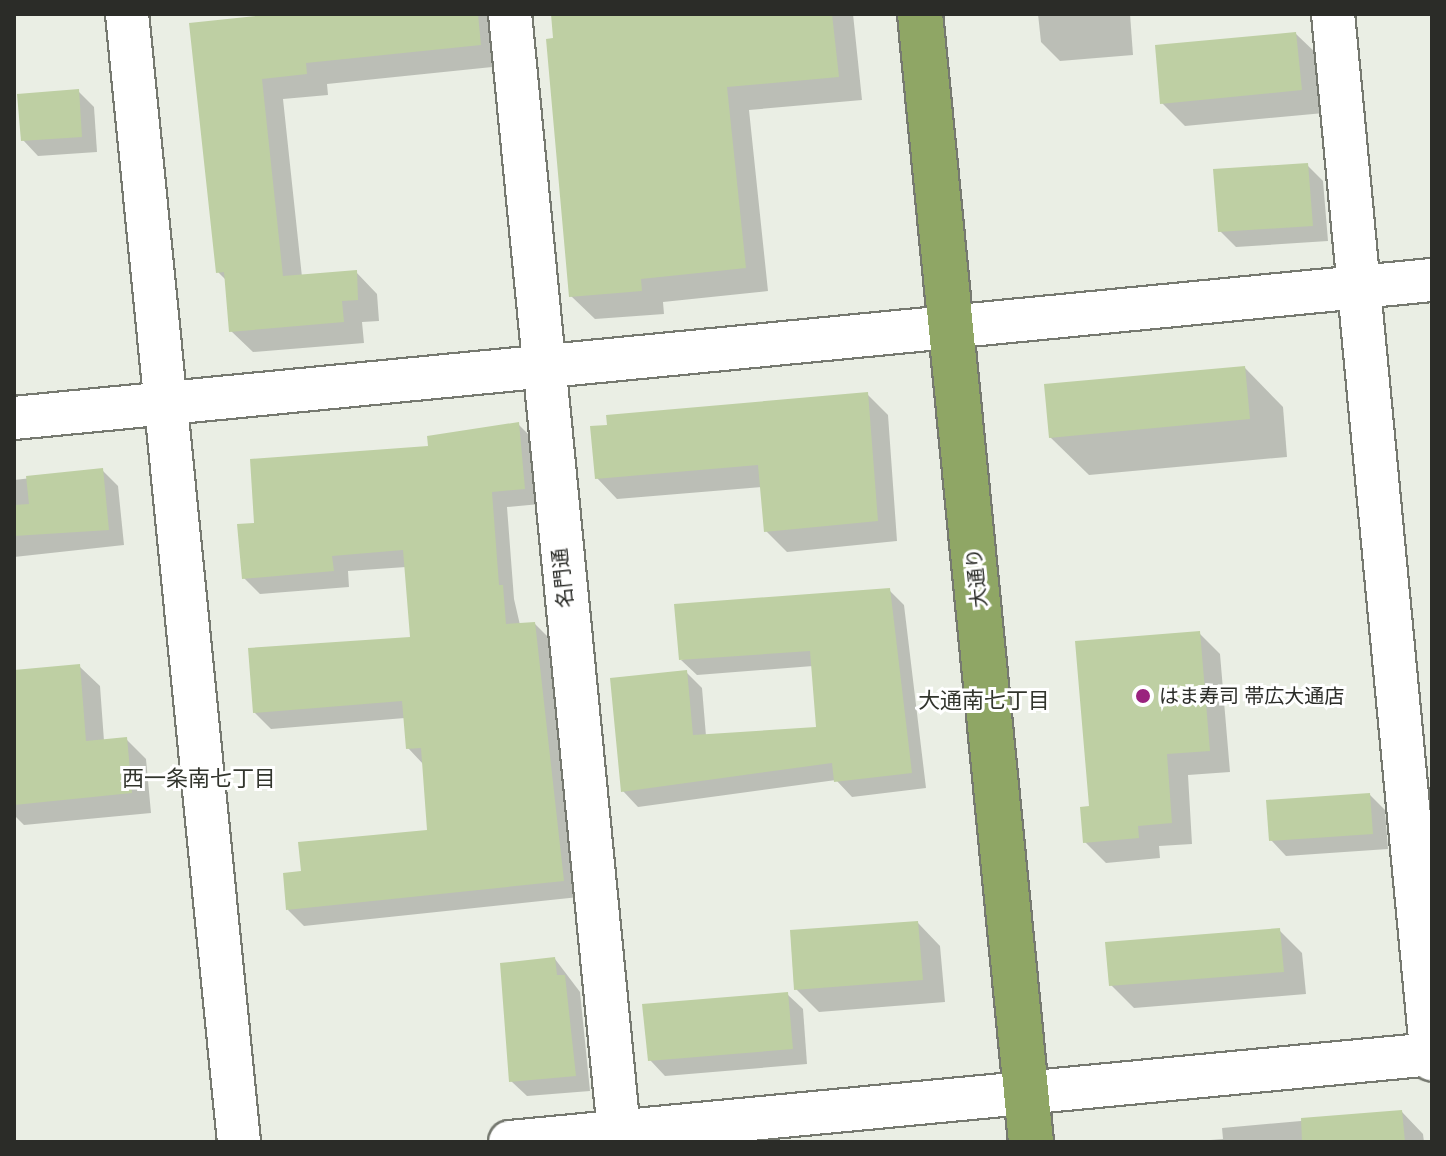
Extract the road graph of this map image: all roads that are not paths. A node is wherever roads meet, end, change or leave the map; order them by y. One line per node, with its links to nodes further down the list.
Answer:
1 (127, 14): 9 (street)
2 (510, 14): 8 (street, 名門通)
3 (920, 14): 7 (highway, 大通り)
4 (1333, 14): 6 (street)
5 (1432, 280): 6 (street)
6 (1360, 287): 7 (street); 11 (street)
7 (954, 326): 8 (street); 12 (highway, 大通り)
8 (541, 366): 9 (street); 13 (street, 名門通)
9 (162, 403): 10 (street); 14 (street)
10 (14, 418)
11 (1432, 1056): 12 (street)
12 (1027, 1094): 13 (street); 16 (highway, 大通り)
13 (620, 1137): 15 (street)
14 (239, 1142)
15 (510, 1142)
16 (1031, 1142)

